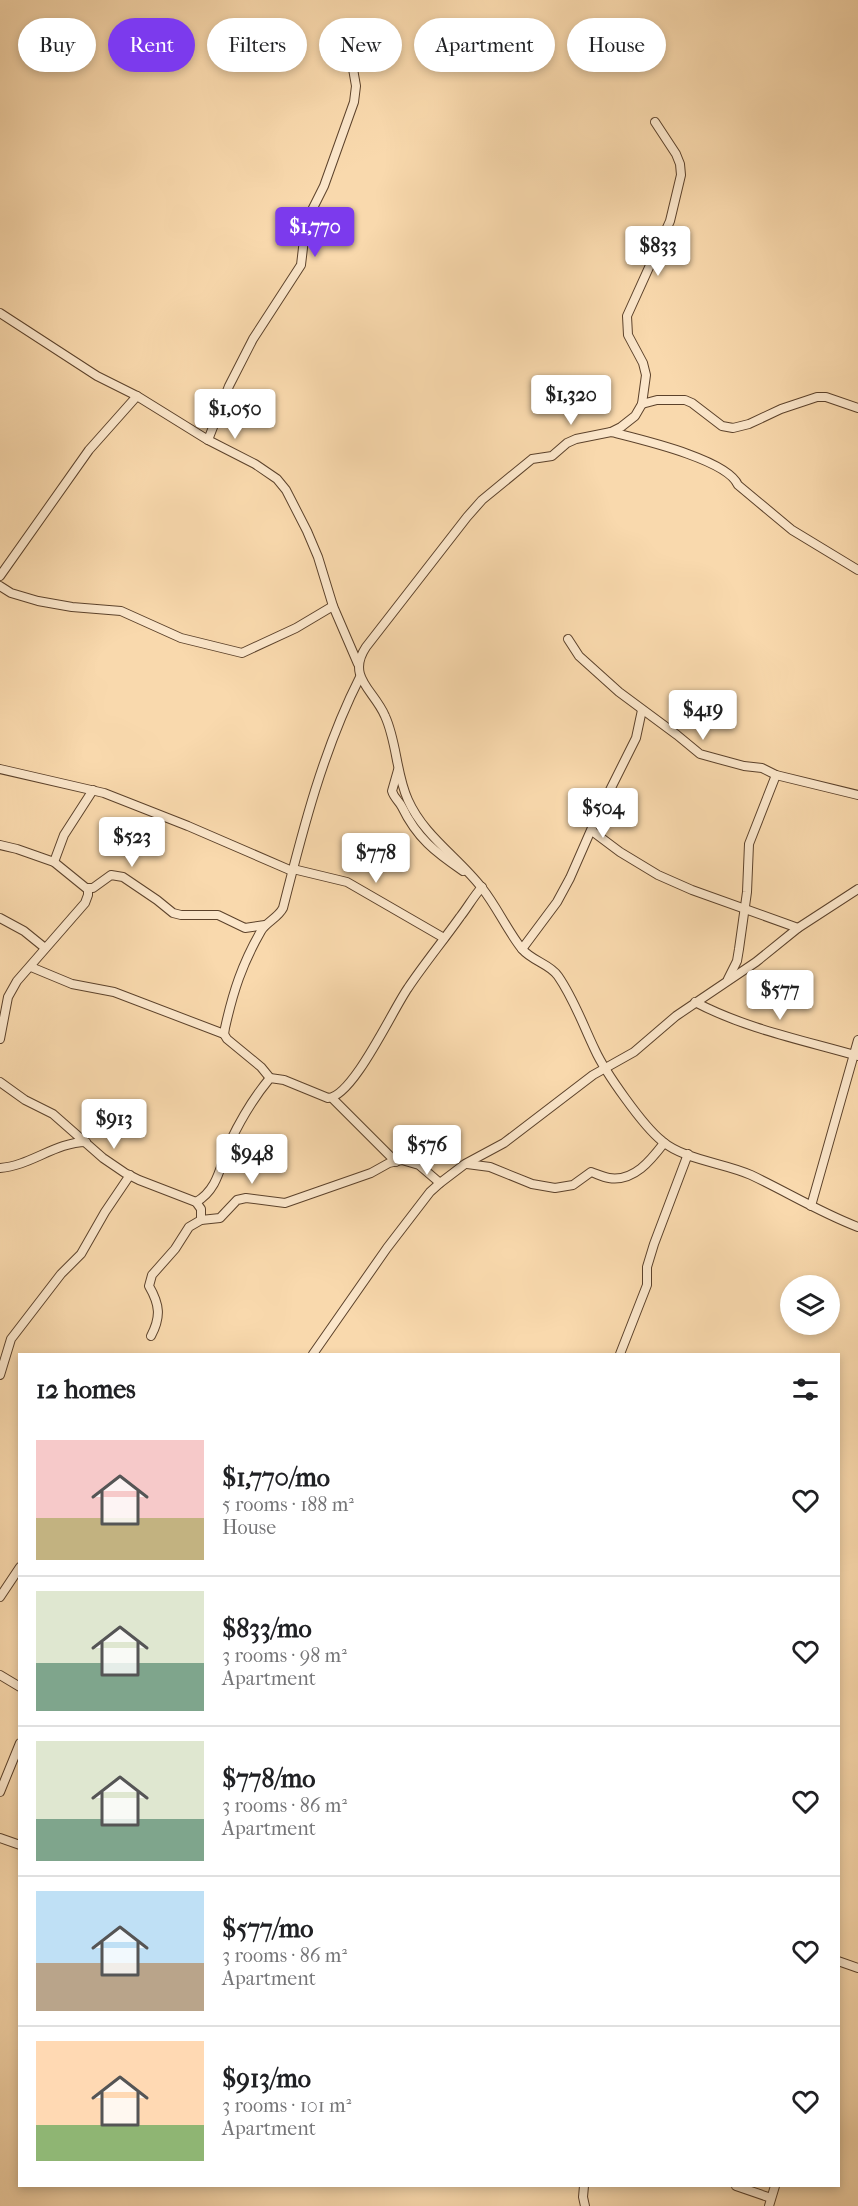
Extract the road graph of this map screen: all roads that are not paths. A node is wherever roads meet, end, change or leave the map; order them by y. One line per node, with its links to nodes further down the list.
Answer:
1 (354, 72): 8 (street)
2 (655, 122): 5 (street)
3 (0, 313): 4 (street)
4 (137, 396): 8 (street); 10 (street)
5 (642, 404): 6 (street); 7 (street)
6 (858, 408)
7 (610, 432): 9 (street); 14 (street)
8 (208, 440): 12 (street)
9 (858, 570)
10 (0, 576)
11 (0, 586): 12 (street)
12 (333, 606): 14 (street)
13 (568, 639): 16 (street)
14 (358, 664): 15 (street)
15 (360, 677): 24 (street); 25 (street)
16 (642, 710): 18 (street); 21 (street)
17 (0, 769): 19 (street)
18 (776, 775): 20 (street); 28 (street)
19 (93, 790): 23 (street); 24 (street)
20 (858, 795)
21 (592, 831): 28 (street); 34 (street)
22 (0, 845): 23 (street)
23 (54, 862): 26 (street)
24 (293, 870): 30 (street); 32 (street)
25 (482, 887): 32 (street); 34 (street)
26 (88, 889): 30 (street); 33 (street)
27 (858, 889): 31 (street)
28 (745, 910): 31 (street); 36 (street)
29 (0, 918): 33 (street)
30 (266, 925): 38 (street)
31 (798, 928): 36 (street)
32 (444, 938): 45 (street)
33 (45, 948): 35 (street)
34 (522, 950): 42 (street)
35 (31, 967): 38 (street); 39 (street)
36 (728, 979): 37 (street)
37 (695, 1002): 41 (street); 42 (street)
38 (224, 1034): 43 (street)
39 (0, 1040)
40 (858, 1040): 41 (street)
41 (856, 1055): 55 (street)
42 (606, 1067): 47 (street); 50 (street)
43 (270, 1078): 45 (street); 54 (street)
44 (0, 1082): 46 (street)
45 (332, 1098): 49 (street)
46 (87, 1142): 51 (street); 52 (street)
47 (664, 1143): 48 (street); 50 (street)
48 (688, 1154): 55 (street); 60 (street)
49 (396, 1162): 53 (street); 56 (street)
50 (465, 1164): 53 (street)
51 (0, 1168)
52 (130, 1175): 54 (street); 61 (street)
53 (440, 1183): 59 (street)
54 (196, 1202): 56 (street)
55 (811, 1206): 57 (street)
56 (201, 1220): 58 (street)
57 (858, 1227)
58 (151, 1336)
59 (314, 1353)
60 (620, 1353)
61 (0, 1375)
62 (18, 1570): 63 (street)
63 (0, 1597)
64 (0, 1675): 65 (street)
65 (18, 1686)
66 (18, 1748): 67 (street)
67 (0, 1792)
68 (0, 1838): 69 (street)
69 (18, 1844)
70 (840, 1962): 71 (street)
71 (858, 1968)
72 (584, 2187): 76 (street)
73 (738, 2187): 75 (street)
74 (775, 2187): 75 (street)
75 (770, 2202)
76 (585, 2206)

